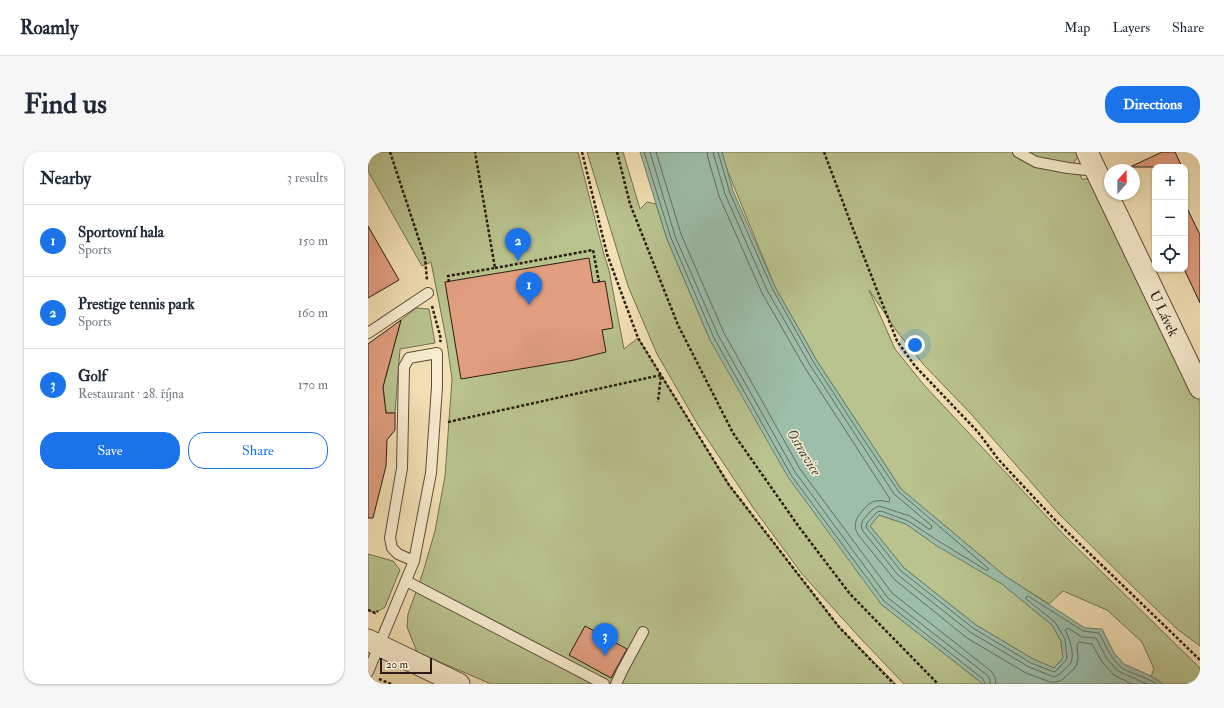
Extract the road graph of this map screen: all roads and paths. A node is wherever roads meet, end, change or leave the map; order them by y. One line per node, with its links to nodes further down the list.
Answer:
1 (390, 152): 12 (path)
2 (475, 152): 9 (path)
3 (582, 152): 15 (path)
4 (616, 152): 30 (path)
5 (824, 152): 23 (path)
6 (1018, 152): 8 (lane)
7 (1087, 152): 8 (street, U Lávek)
8 (1096, 171): 16 (street, U Lávek)
9 (495, 268): 10 (path); 11 (path)
10 (449, 282)
11 (599, 282)
12 (428, 293): 13 (lane); 14 (path)
13 (368, 333)
14 (437, 353): 18 (lane); 19 (lane)
15 (661, 375): 17 (path); 18 (path); 29 (path)
16 (1200, 388)
17 (658, 402)
18 (434, 425): 19 (lane)
19 (414, 561): 20 (lane)
20 (406, 581): 22 (lane); 27 (lane)
21 (643, 632): 28 (lane)
22 (374, 643): 24 (lane); 26 (street)
23 (1200, 660)
24 (372, 675): 25 (path)
25 (391, 684)
26 (459, 684)
27 (604, 684)
28 (616, 684)
29 (894, 684)
30 (938, 684)

